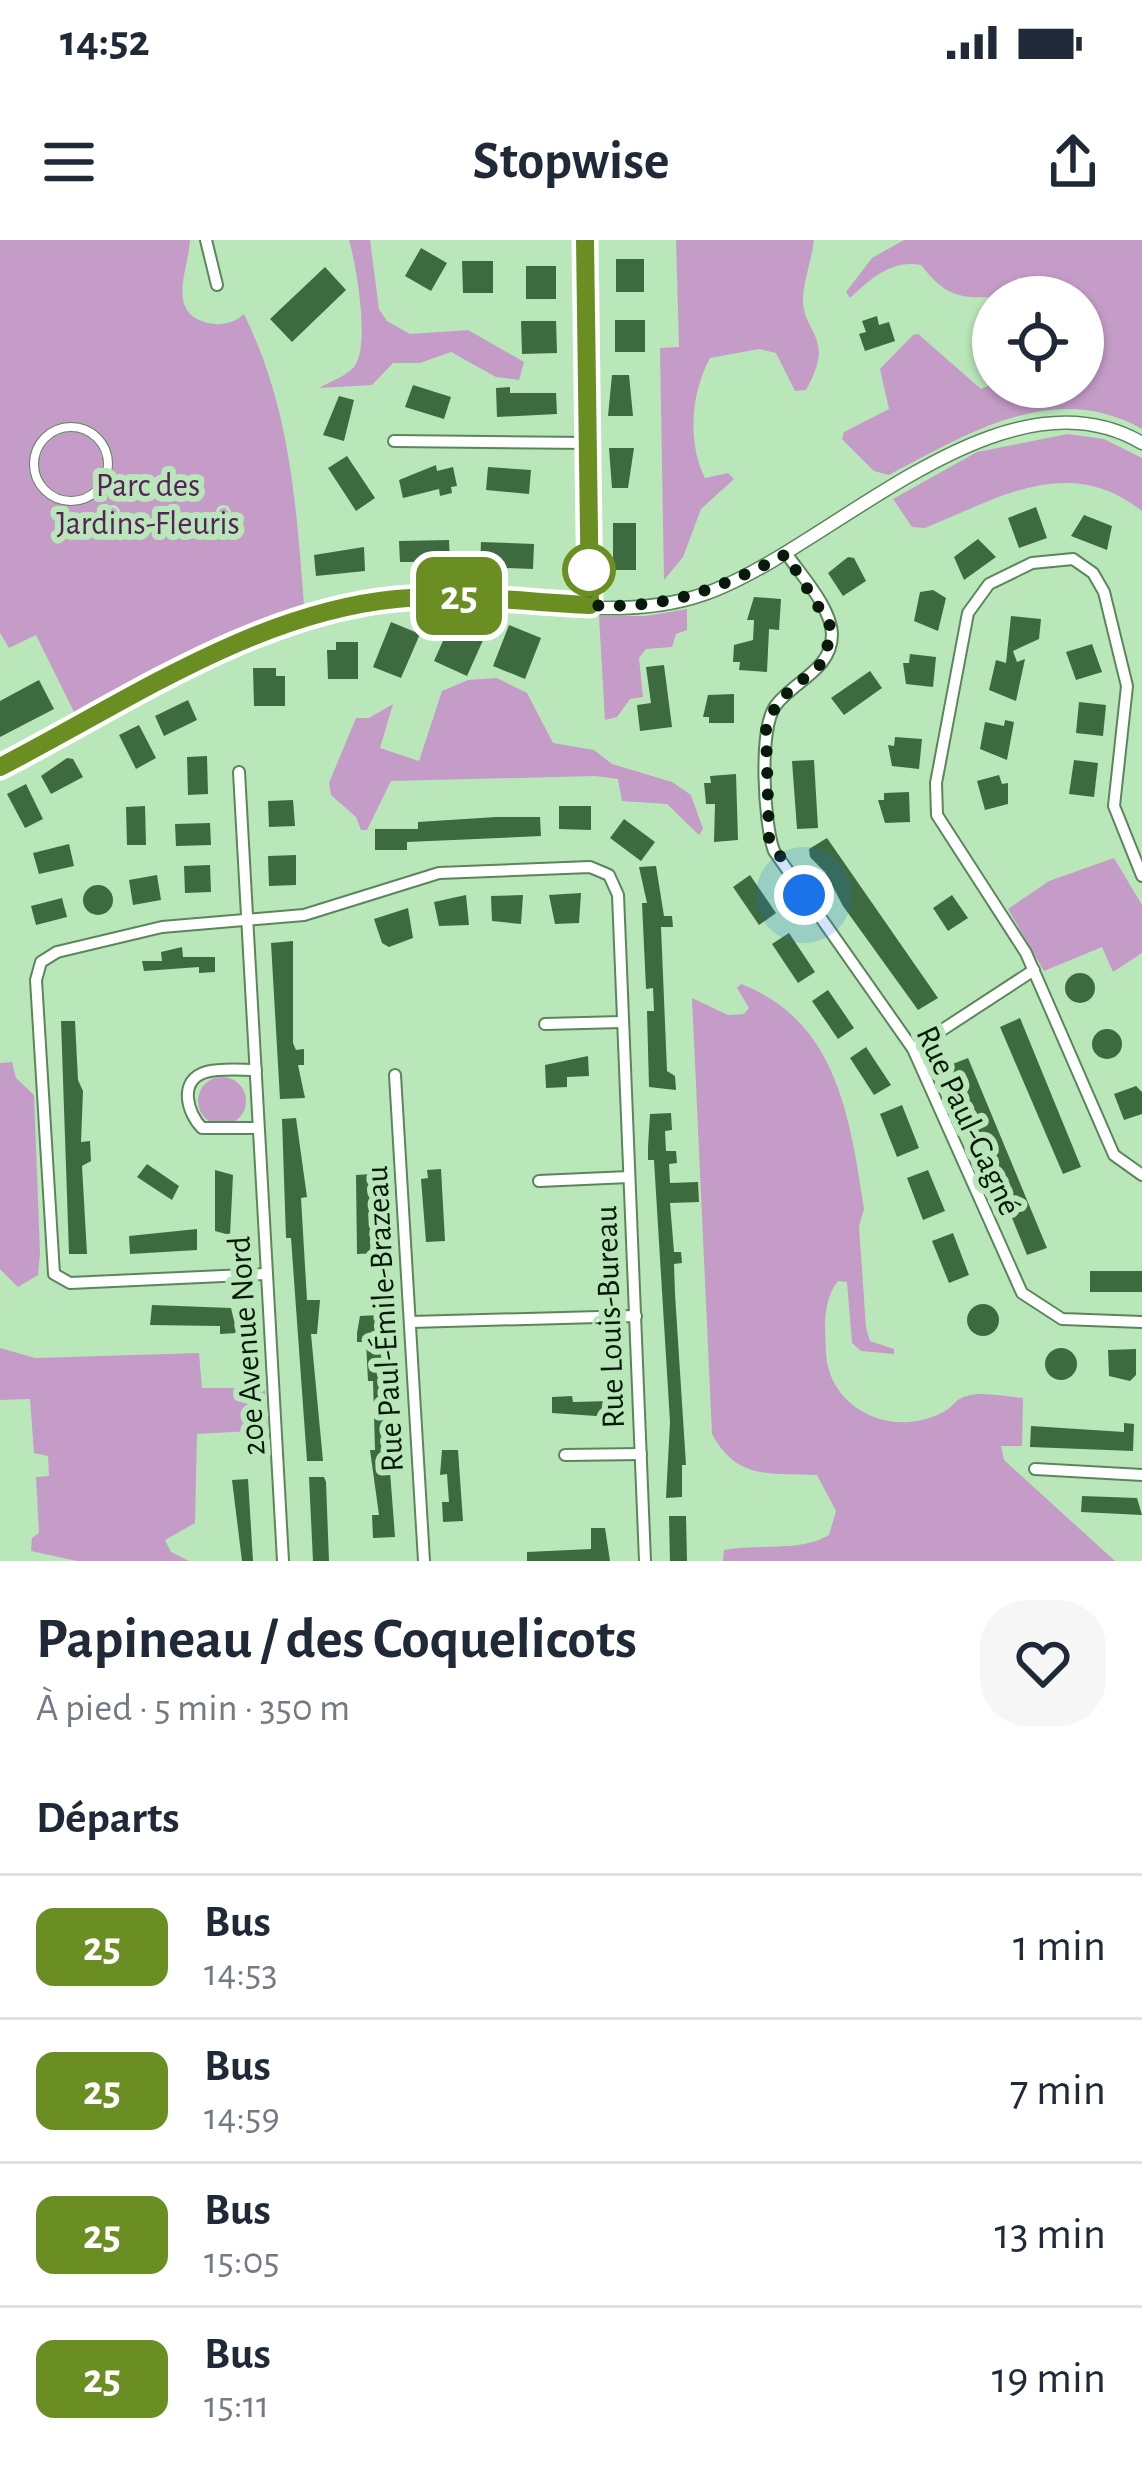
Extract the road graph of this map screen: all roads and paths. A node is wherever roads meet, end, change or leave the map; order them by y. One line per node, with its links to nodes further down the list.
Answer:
1 (206, 240): 3 (street)
2 (585, 240): 6 (street)
3 (217, 285)
4 (394, 441): 6 (street)
5 (1142, 442): 8 (street)
6 (587, 443): 9 (street)
7 (54, 497): 7 (street)
8 (786, 554): 9 (street); 17 (street, Rue Paul-Gagné)
9 (590, 605): 10 (street)
10 (0, 767)
11 (239, 772): 13 (street, 20e Avenue Nord)
12 (1142, 877): 14 (street)
13 (247, 921): 15 (street, Rue Louis-Bureau); 18 (street, 20e Avenue Nord); 24 (street, Rue Louis-Bureau)
14 (1034, 970): 17 (street); 21 (street)
15 (622, 1022): 16 (street); 22 (street, Rue Louis-Bureau)
16 (545, 1024)
17 (913, 1049): 27 (street, Rue Paul-Gagné)
18 (256, 1070): 20 (street, 20e Avenue Nord); 20 (street)
19 (395, 1075): 26 (street, Rue Paul-Émile-Brazeau)
20 (258, 1128): 24 (street, 20e Avenue Nord)
21 (1142, 1175)
22 (629, 1177): 23 (street, Rue Louis-Bureau); 25 (street, Rue Louis-Bureau)
23 (539, 1181)
24 (267, 1274): 32 (street, 20e Avenue Nord)
25 (636, 1316): 26 (street); 28 (street, Rue Louis-Bureau)
26 (410, 1322): 33 (street, Rue Paul-Émile-Brazeau)
27 (1142, 1322)
28 (641, 1454): 29 (street, Rue Louis-Bureau); 34 (street, Rue Louis-Bureau)
29 (565, 1455)
30 (1035, 1469): 31 (street)
31 (1142, 1475)
32 (284, 1561)
33 (424, 1561)
34 (645, 1561)

